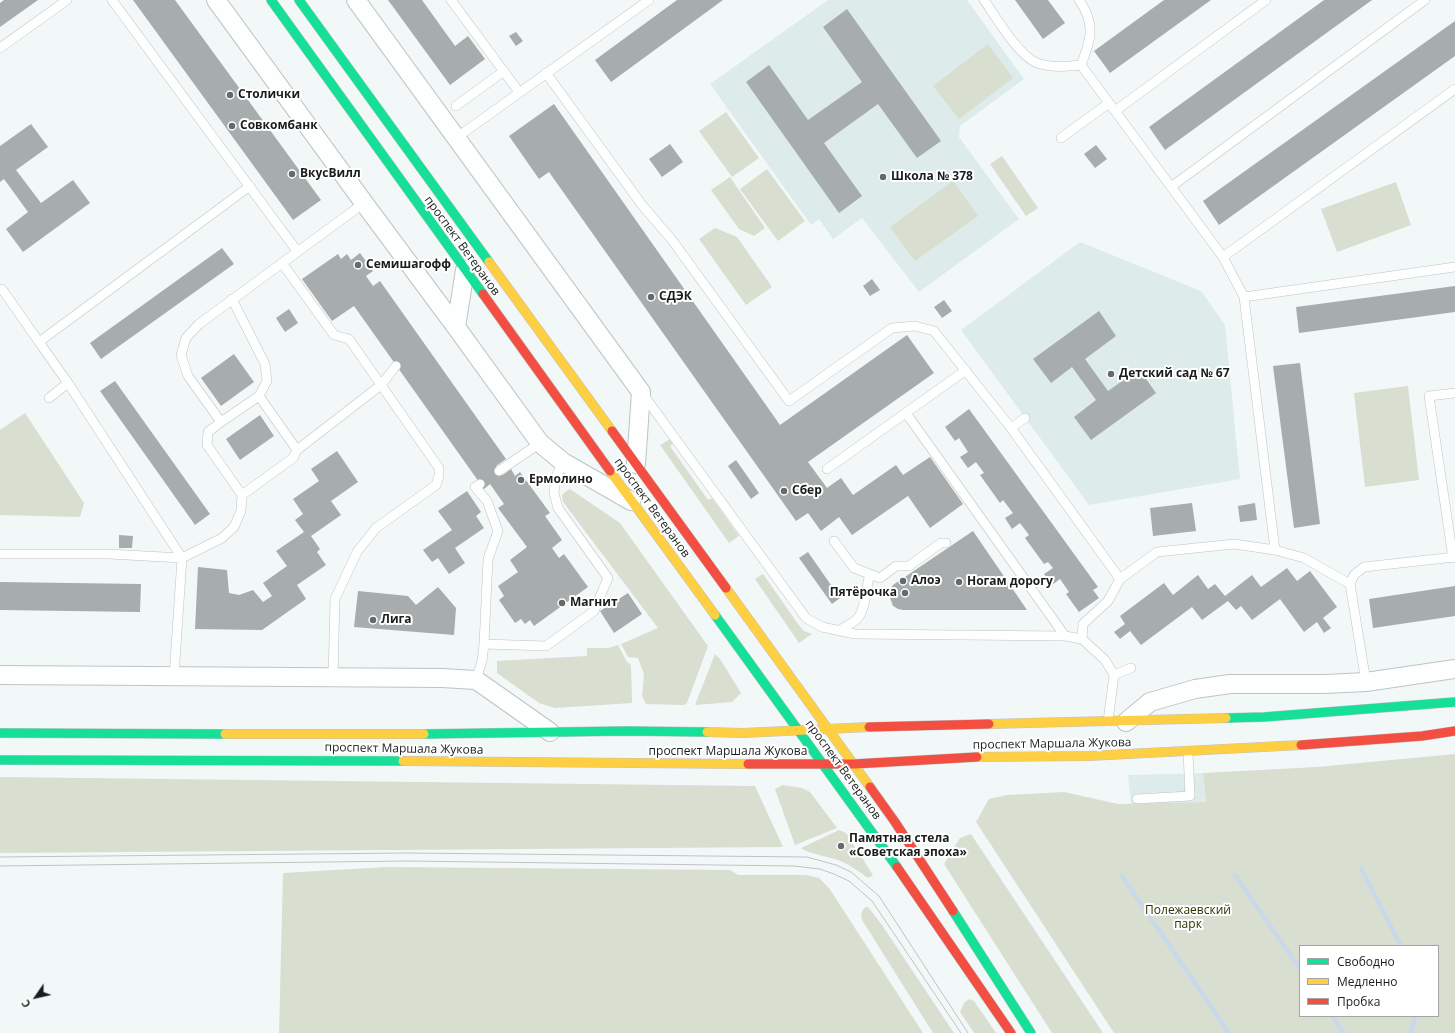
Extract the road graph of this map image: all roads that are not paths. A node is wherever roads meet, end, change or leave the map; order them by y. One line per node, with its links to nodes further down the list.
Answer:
1 (67, 0): 13 (lane)
2 (112, 0): 23 (lane)
3 (216, 0): 25 (street)
4 (271, 0): 30 (main road, проспект Ветеранов)
5 (299, 0): 51 (main road, проспект Ветеранов)
6 (356, 0): 21 (street)
7 (451, 0): 15 (lane)
8 (649, 0): 16 (lane)
9 (984, 0): 14 (lane)
10 (1078, 0): 14 (lane)
11 (1266, 0): 20 (lane)
12 (1425, 0): 24 (lane)
13 (0, 48)
14 (1081, 64): 20 (lane)
15 (504, 71): 18 (lane); 19 (lane)
16 (546, 73): 18 (lane); 37 (lane)
17 (1455, 89): 27 (lane)
18 (519, 92): 21 (lane)
19 (456, 106)
20 (1112, 107): 22 (lane); 24 (lane)
21 (456, 138): 40 (street)
22 (1062, 138)
23 (250, 186): 26 (lane); 35 (lane)
24 (1171, 188): 27 (lane)
25 (364, 203): 26 (lane); 34 (street)
26 (297, 252): 28 (lane)
27 (1223, 257): 32 (lane)
28 (282, 263): 33 (lane); 39 (lane)
29 (1455, 267): 32 (lane)
30 (465, 270): 34 (street); 56 (main road, проспект Ветеранов)
31 (1, 288): 35 (lane)
32 (1244, 296): 59 (lane)
33 (232, 299): 42 (lane); 46 (lane)
34 (456, 327): 48 (street)
35 (39, 342): 38 (lane)
36 (396, 366): 39 (lane)
37 (966, 370): 44 (lane); 47 (lane)
38 (68, 383): 43 (lane); 61 (lane)
39 (381, 385): 49 (lane); 75 (lane)
40 (641, 392): 51 (street); 66 (lane)
41 (1455, 393): 62 (lane)
42 (259, 396): 46 (lane); 49 (lane)
43 (49, 398)
44 (906, 413): 52 (lane); 67 (lane)
45 (1025, 418): 47 (lane)
46 (221, 422): 55 (lane)
47 (1011, 428): 64 (lane)
48 (540, 443): 50 (street); 53 (lane)
49 (297, 450): 55 (lane)
50 (563, 462): 56 (street); 69 (lane)
51 (636, 464): 81 (main road, проспект Ветеранов)
52 (827, 469)
53 (500, 471)
54 (480, 484): 69 (lane)
55 (242, 495): 61 (lane)
56 (632, 501): 82 (main road, проспект Ветеранов)
57 (834, 541): 63 (lane)
58 (946, 543): 63 (lane)
59 (1275, 550): 64 (lane); 65 (lane)
60 (0, 554): 61 (lane)
61 (182, 558): 74 (lane)
62 (1454, 558): 65 (lane)
63 (870, 574): 66 (lane)
64 (1120, 579): 68 (lane)
65 (1350, 584): 77 (lane)
66 (838, 631): 67 (lane)
67 (1065, 636): 68 (lane)
68 (1082, 639): 73 (lane)
69 (484, 644): 76 (lane)
70 (1131, 668): 73 (lane)
71 (1455, 668): 77 (street)
72 (0, 675): 74 (street)
73 (1114, 675): 79 (lane)
74 (174, 676): 75 (street)
75 (333, 677): 76 (street)
76 (476, 680): 84 (street)
77 (1366, 682): 80 (street)
78 (1455, 702): 80 (main road, проспект Маршала Жукова)
79 (1108, 722): 80 (main road, проспект Маршала Жукова); 81 (main road, проспект Маршала Жукова)
80 (1126, 722)
81 (829, 728): 82 (main road, проспект Маршала Жукова); 89 (main road, проспект Ветеранов)
82 (800, 731): 84 (main road, проспект Маршала Жукова); 88 (main road, проспект Ветеранов)
83 (1455, 731): 86 (main road, проспект Маршала Жукова)
84 (550, 732): 85 (main road, проспект Маршала Жукова)
85 (0, 733)
86 (1188, 752): 89 (main road, проспект Маршала Жукова); 90 (lane)
87 (0, 760): 88 (main road, проспект Маршала Жукова)
88 (824, 764): 89 (main road, проспект Маршала Жукова); 91 (main road, проспект Ветеранов)
89 (854, 764): 92 (main road, проспект Ветеранов)
90 (1136, 799)
91 (1011, 1033)
92 (1031, 1033)

